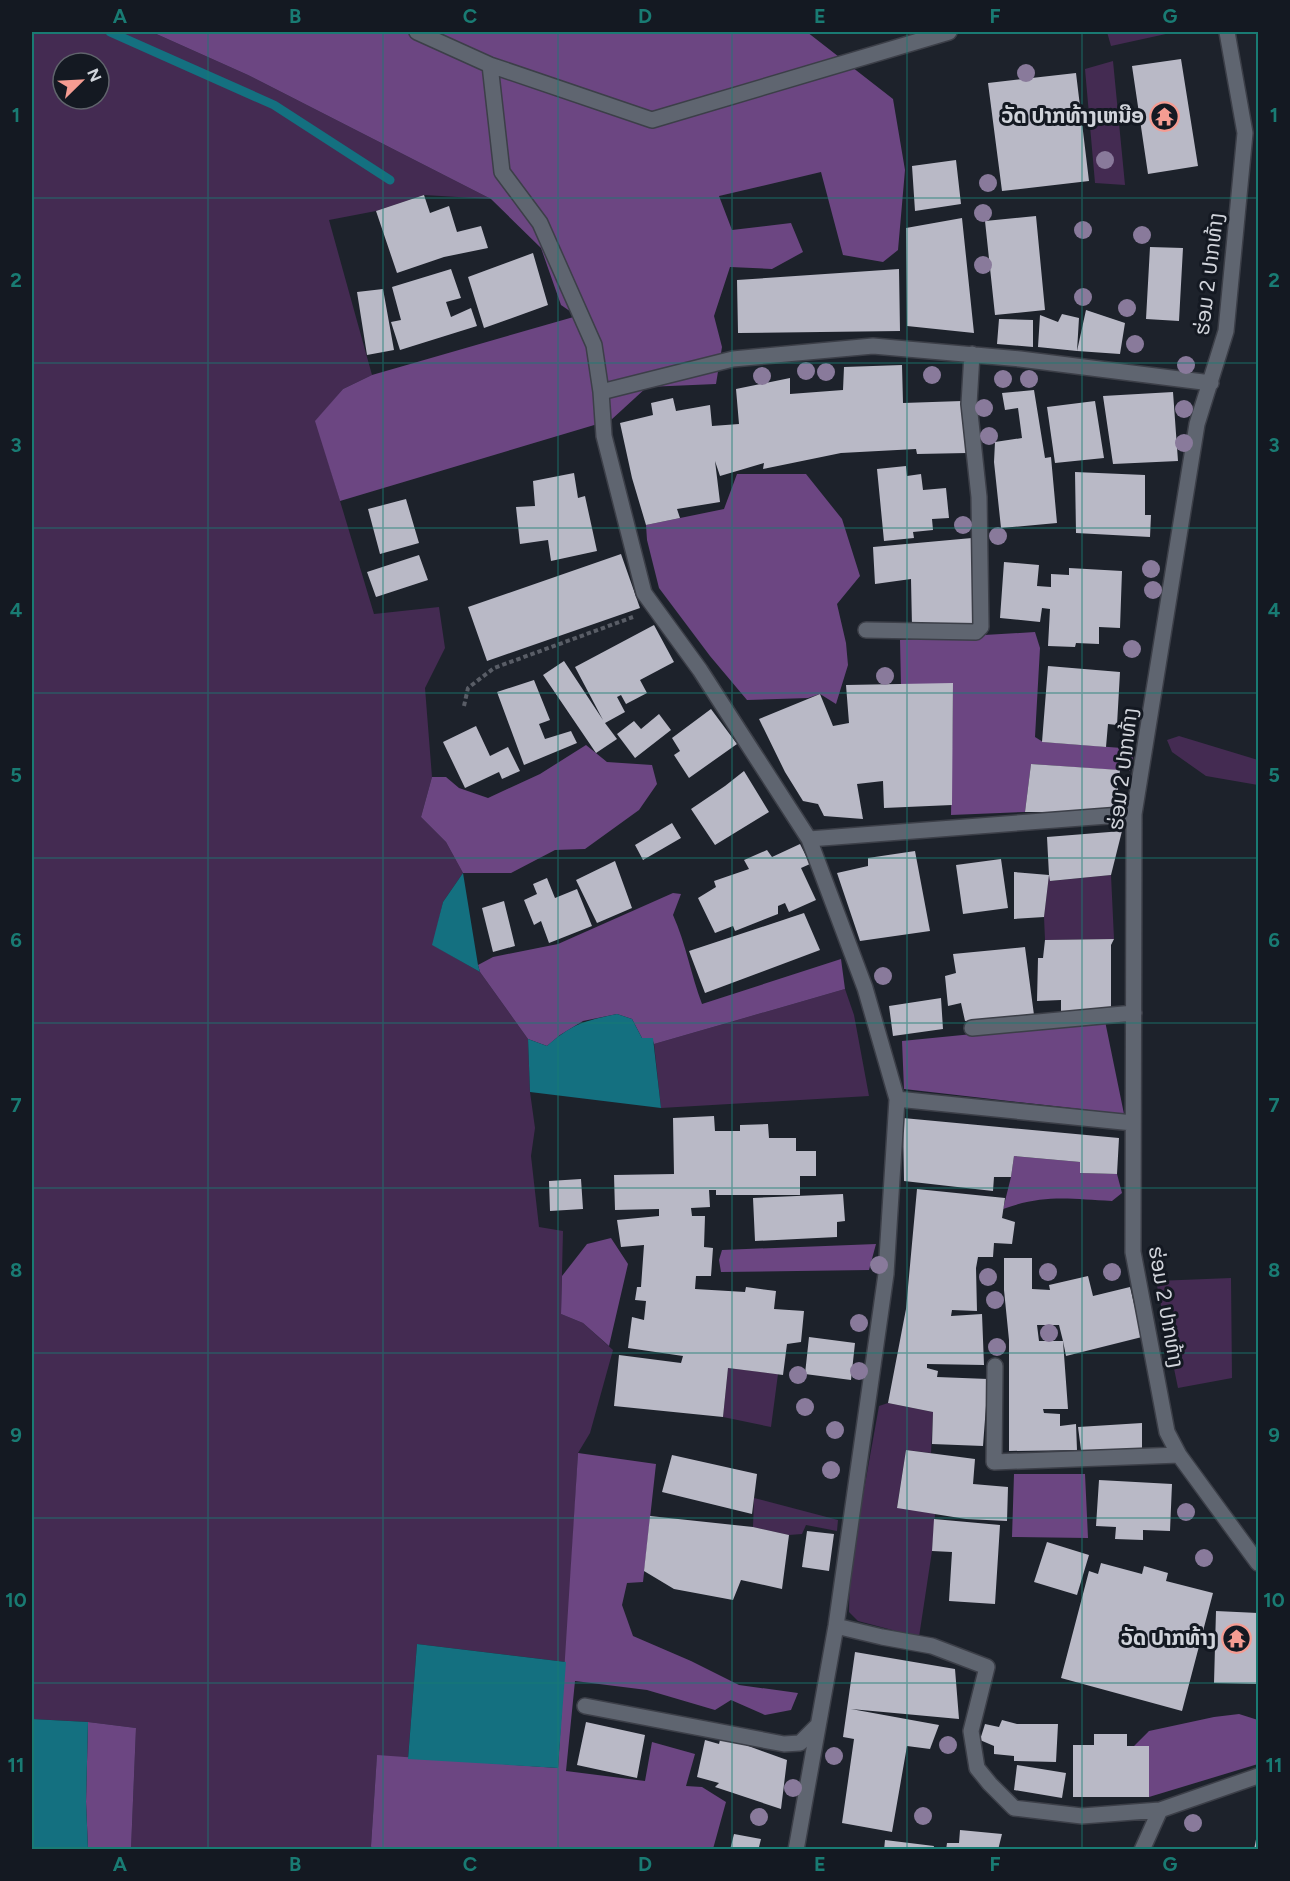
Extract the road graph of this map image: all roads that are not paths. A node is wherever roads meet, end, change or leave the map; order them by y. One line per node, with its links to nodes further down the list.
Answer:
1 (417, 32): 4 (street)
2 (949, 32): 4 (street)
3 (1227, 32): 5 (street, ຮ່ອມ 2 ປາກທ້າງ)
4 (490, 65): 8 (street)
5 (1252, 133): 7 (street, ຮ່ອມ 2 ປາກທ້າງ)
6 (972, 354): 7 (street); 8 (street); 9 (street)
7 (1211, 383): 10 (street, ຮ່ອມ 2 ປາກທ້າງ)
8 (601, 392): 11 (street)
9 (866, 630)
10 (1134, 814): 11 (street); 12 (street, ຮ່ອມ 2 ປາກທ້າງ)
11 (809, 839): 14 (street)
12 (1134, 1013): 13 (street); 15 (street, ຮ່ອມ 2 ປາກທ້າງ)
13 (972, 1028)
14 (897, 1100): 15 (street); 19 (street)
15 (1133, 1124): 17 (street, ຮ່ອມ 2 ປາກທ້າງ)
16 (995, 1366): 17 (street)
17 (1179, 1455): 18 (street, ຮ່ອມ 2 ປາກທ້າງ)
18 (1258, 1563)
19 (836, 1626): 21 (street); 23 (street)
20 (585, 1706): 21 (street)
21 (818, 1725): 24 (street)
22 (1258, 1776): 23 (street)
23 (1160, 1810): 25 (street)
24 (796, 1850)
25 (1142, 1850)

